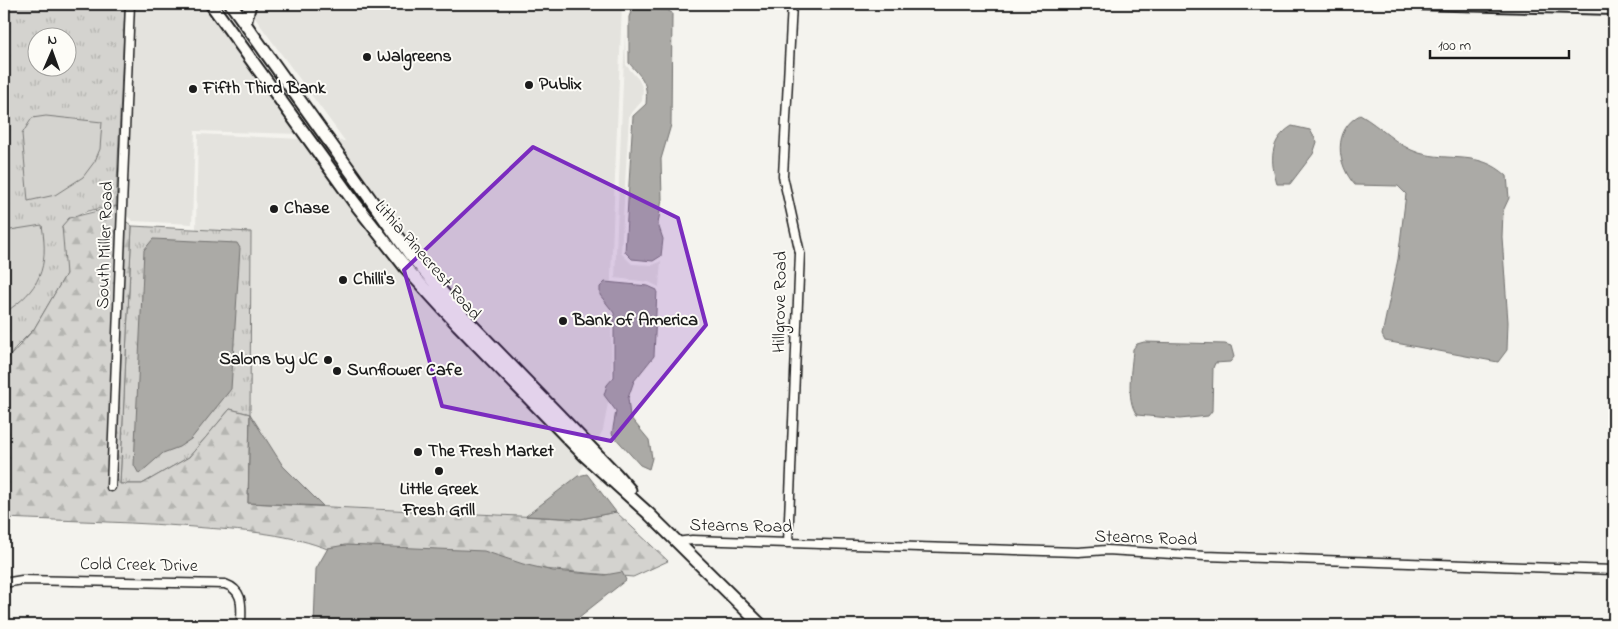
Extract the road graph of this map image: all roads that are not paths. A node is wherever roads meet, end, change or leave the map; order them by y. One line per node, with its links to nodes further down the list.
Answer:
1 (130, 4): 10 (street, South Miller Road)
2 (211, 4): 11 (main road, Lithia Pinecrest Road)
3 (231, 4): 9 (main road, Lithia Pinecrest Road)
4 (250, 4): 9 (main road)
5 (792, 4): 13 (street, Hillgrove Road)
6 (1415, 4): 7 (street)
7 (1576, 6): 8 (street)
8 (1614, 9)
9 (245, 24): 11 (main road, Lithia Pinecrest Road)
10 (111, 487)
11 (648, 513): 12 (main road, Lithia Pinecrest Road)
12 (676, 542): 13 (street, Stearns Road); 16 (main road, Lithia Pinecrest Road)
13 (788, 542): 14 (street, Stearns Road)
14 (1614, 570)
15 (4, 584): 17 (street, Cold Creek Drive)
16 (727, 592): 18 (main road, Lithia Pinecrest Road); 19 (main road, Lithia Pinecrest Road)
17 (241, 625)
18 (758, 625)
19 (761, 625)

